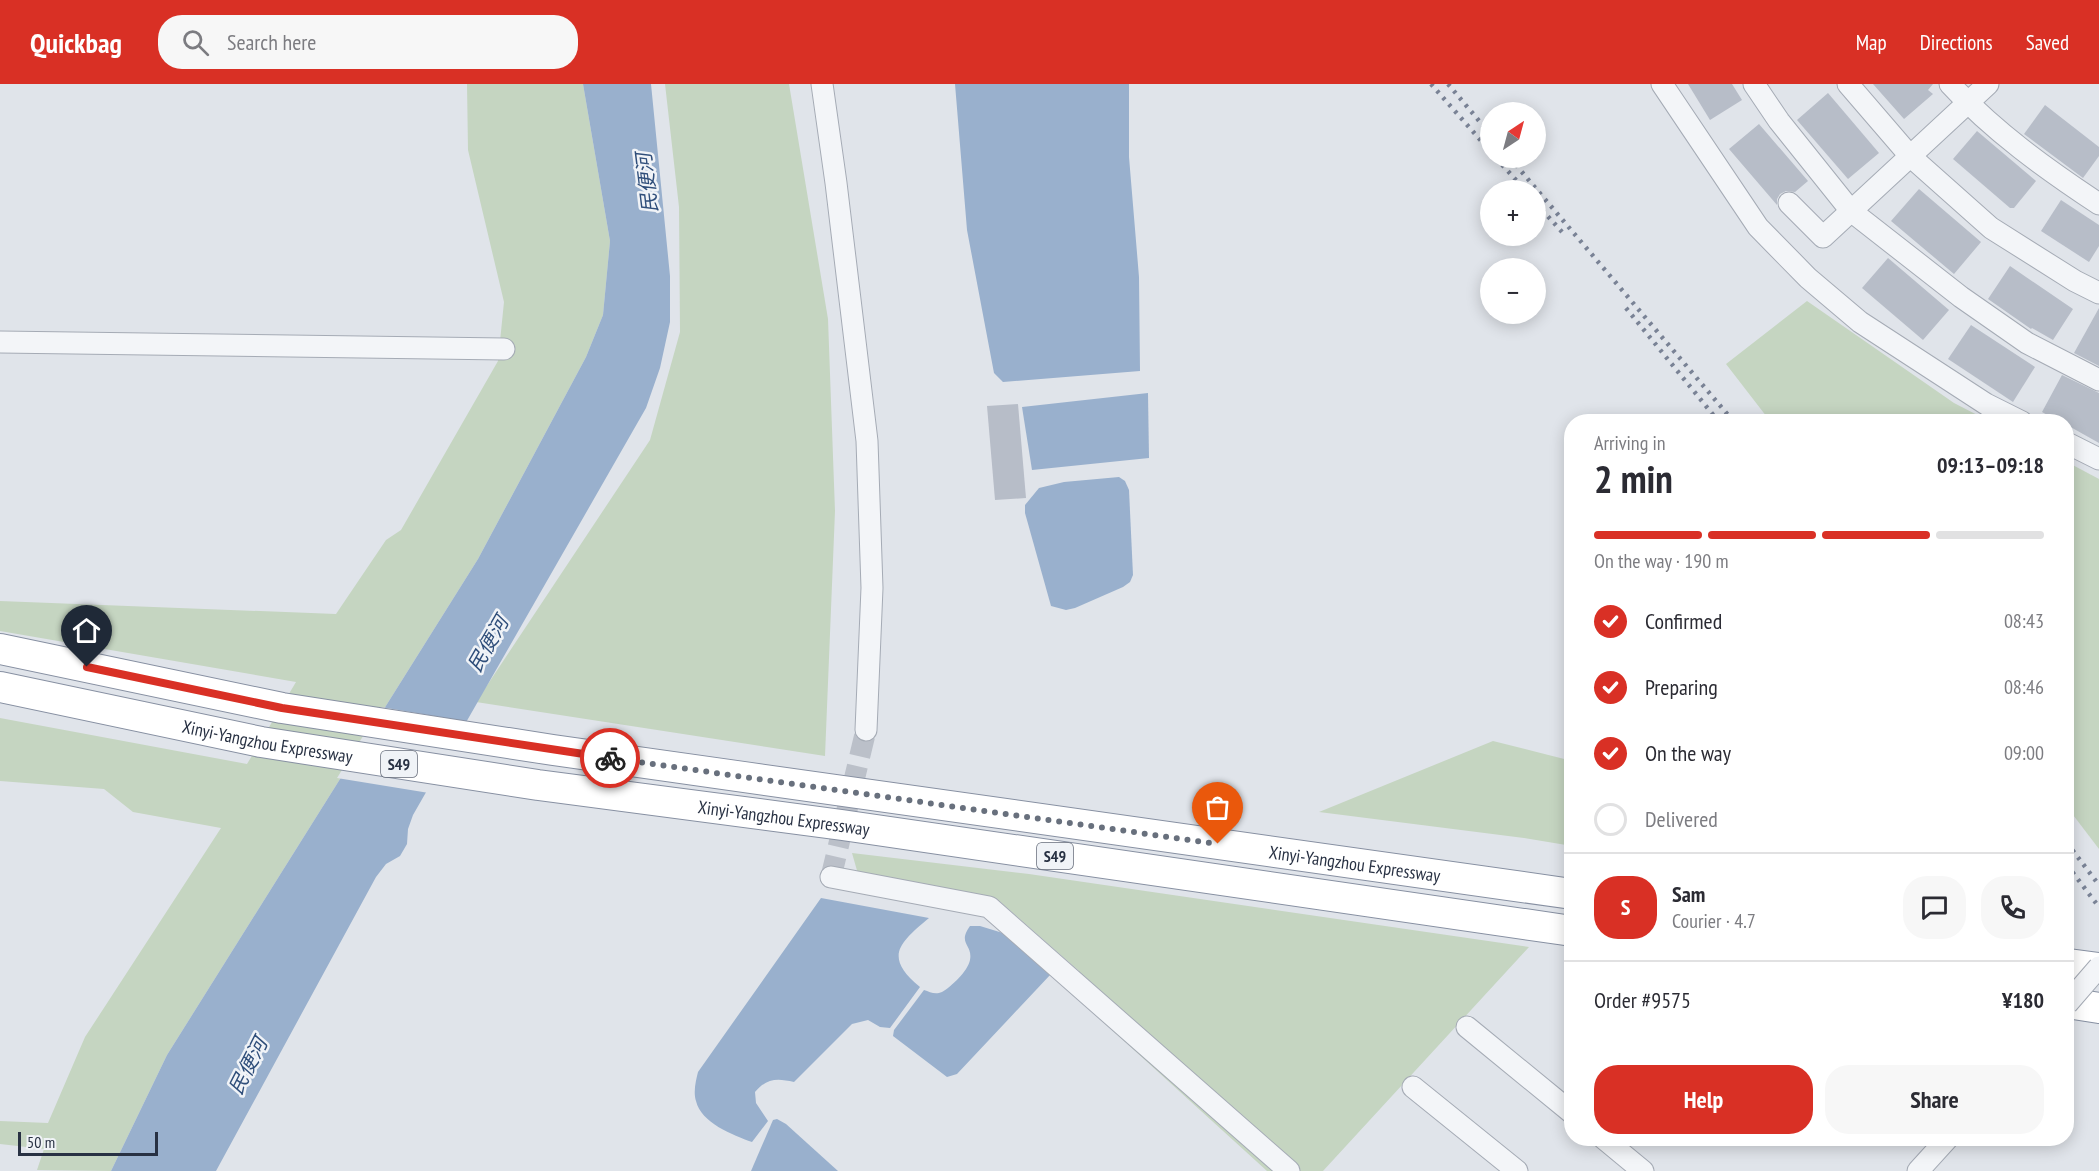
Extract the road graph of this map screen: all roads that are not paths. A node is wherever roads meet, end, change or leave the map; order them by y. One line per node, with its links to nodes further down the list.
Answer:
1 (822, 84): 21 (street)
2 (1662, 84): 16 (street)
3 (1754, 84): 11 (street)
4 (1848, 84): 8 (street)
5 (1950, 84): 7 (street)
6 (1988, 84): 7 (street)
7 (1967, 103): 8 (street); 10 (street)
8 (1910, 156): 11 (street); 12 (street)
9 (1789, 203): 11 (street)
10 (2099, 204)
11 (1851, 211): 15 (street)
12 (2099, 293)
13 (0, 342): 14 (street)
14 (504, 349)
15 (2099, 381)
16 (2006, 414)
17 (2074, 447): 18 (street)
18 (2099, 459)
19 (0, 649): 23 (highway, Xinyi-Yangzhou Expressway / S49)
20 (0, 687): 24 (highway, Xinyi-Yangzhou Expressway / S49)
21 (866, 730)
22 (831, 877): 35 (street)
23 (1564, 893)
24 (1564, 930)
25 (2074, 965): 26 (highway)
26 (2099, 968): 27 (street, bridge)
27 (2074, 995)
28 (2074, 1004): 29 (highway)
29 (2099, 1008)
30 (1467, 1027): 32 (street)
31 (1413, 1087): 36 (street)
32 (1564, 1106)
33 (1613, 1146): 37 (street)
34 (1941, 1146): 38 (street)
35 (1289, 1171)
36 (1517, 1171)
37 (1643, 1171)
38 (1918, 1171)

